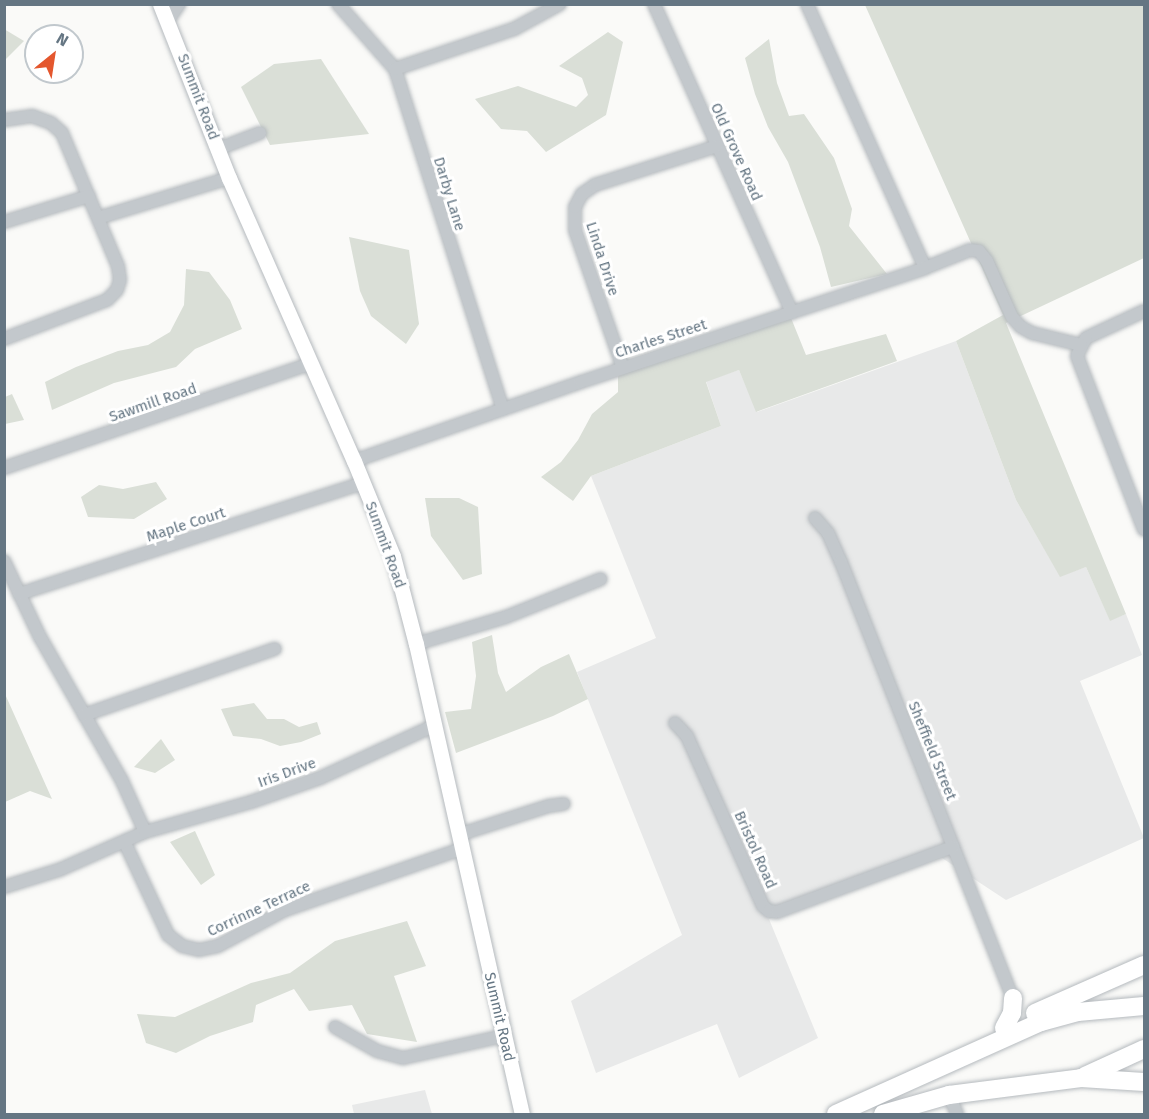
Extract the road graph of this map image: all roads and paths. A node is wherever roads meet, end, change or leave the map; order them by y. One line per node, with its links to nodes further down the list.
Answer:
1 (160, 4): 7 (main road, Summit Road)
2 (179, 4): 7 (street)
3 (338, 4): 8 (street, Darby Lane)
4 (560, 4): 8 (street)
5 (654, 4): 11 (street, Old Grove Road)
6 (807, 4): 17 (street)
7 (168, 22): 12 (main road, Summit Road)
8 (395, 69): 24 (street, Darby Lane)
9 (4, 120): 14 (street)
10 (260, 133): 12 (street)
11 (717, 146): 19 (street, Old Grove Road); 23 (street, Linda Drive)
12 (218, 149): 13 (main road, Summit Road)
13 (229, 178): 15 (street); 22 (main road, Summit Road)
14 (89, 196): 15 (street); 16 (street)
15 (98, 218): 20 (street)
16 (4, 222)
17 (925, 268): 19 (street, Charles Street); 21 (street, Charles Street)
18 (1144, 311): 21 (street)
19 (792, 312): 23 (street, Charles Street)
20 (4, 339)
21 (1081, 345): 29 (street)
22 (310, 364): 25 (main road, Summit Road); 26 (street, Sawmill Road)
23 (623, 368): 24 (street, Charles Street)
24 (503, 409): 25 (street, Charles Street)
25 (354, 461): 27 (main road, Summit Road)
26 (4, 468)
27 (362, 483): 32 (street, Maple Court); 33 (main road, Summit Road)
28 (815, 518): 42 (street, Sheffield Street)
29 (1144, 530)
30 (4, 561): 32 (street)
31 (601, 579): 33 (street)
32 (19, 594): 35 (street)
33 (416, 644): 37 (main road, Summit Road)
34 (275, 649): 35 (street)
35 (84, 715): 39 (street)
36 (675, 723): 42 (street, Bristol Road)
37 (433, 726): 39 (street, Iris Drive); 40 (main road, Summit Road)
38 (564, 804): 40 (street, Corrinne Terrace)
39 (146, 832): 41 (street, Iris Drive)
40 (460, 842): 41 (street, Corrinne Terrace); 50 (main road, Summit Road)
41 (125, 843): 43 (street, Iris Drive)
42 (953, 847): 45 (street, Sheffield Street)
43 (4, 887)
44 (1144, 966): 47 (highway)
45 (1013, 998): 47 (highway); 49 (highway)
46 (1144, 1006): 52 (highway)
47 (1040, 1011): 49 (highway)
48 (335, 1027): 50 (street)
49 (1004, 1028): 52 (highway)
50 (503, 1036): 56 (main road, Summit Road)
51 (1144, 1049): 53 (highway)
52 (925, 1072): 57 (highway)
53 (1081, 1078): 54 (highway); 55 (highway)
54 (1144, 1082)
55 (949, 1095): 58 (highway); 59 (street)
56 (522, 1114)
57 (836, 1114)
58 (883, 1114)
59 (957, 1114)

